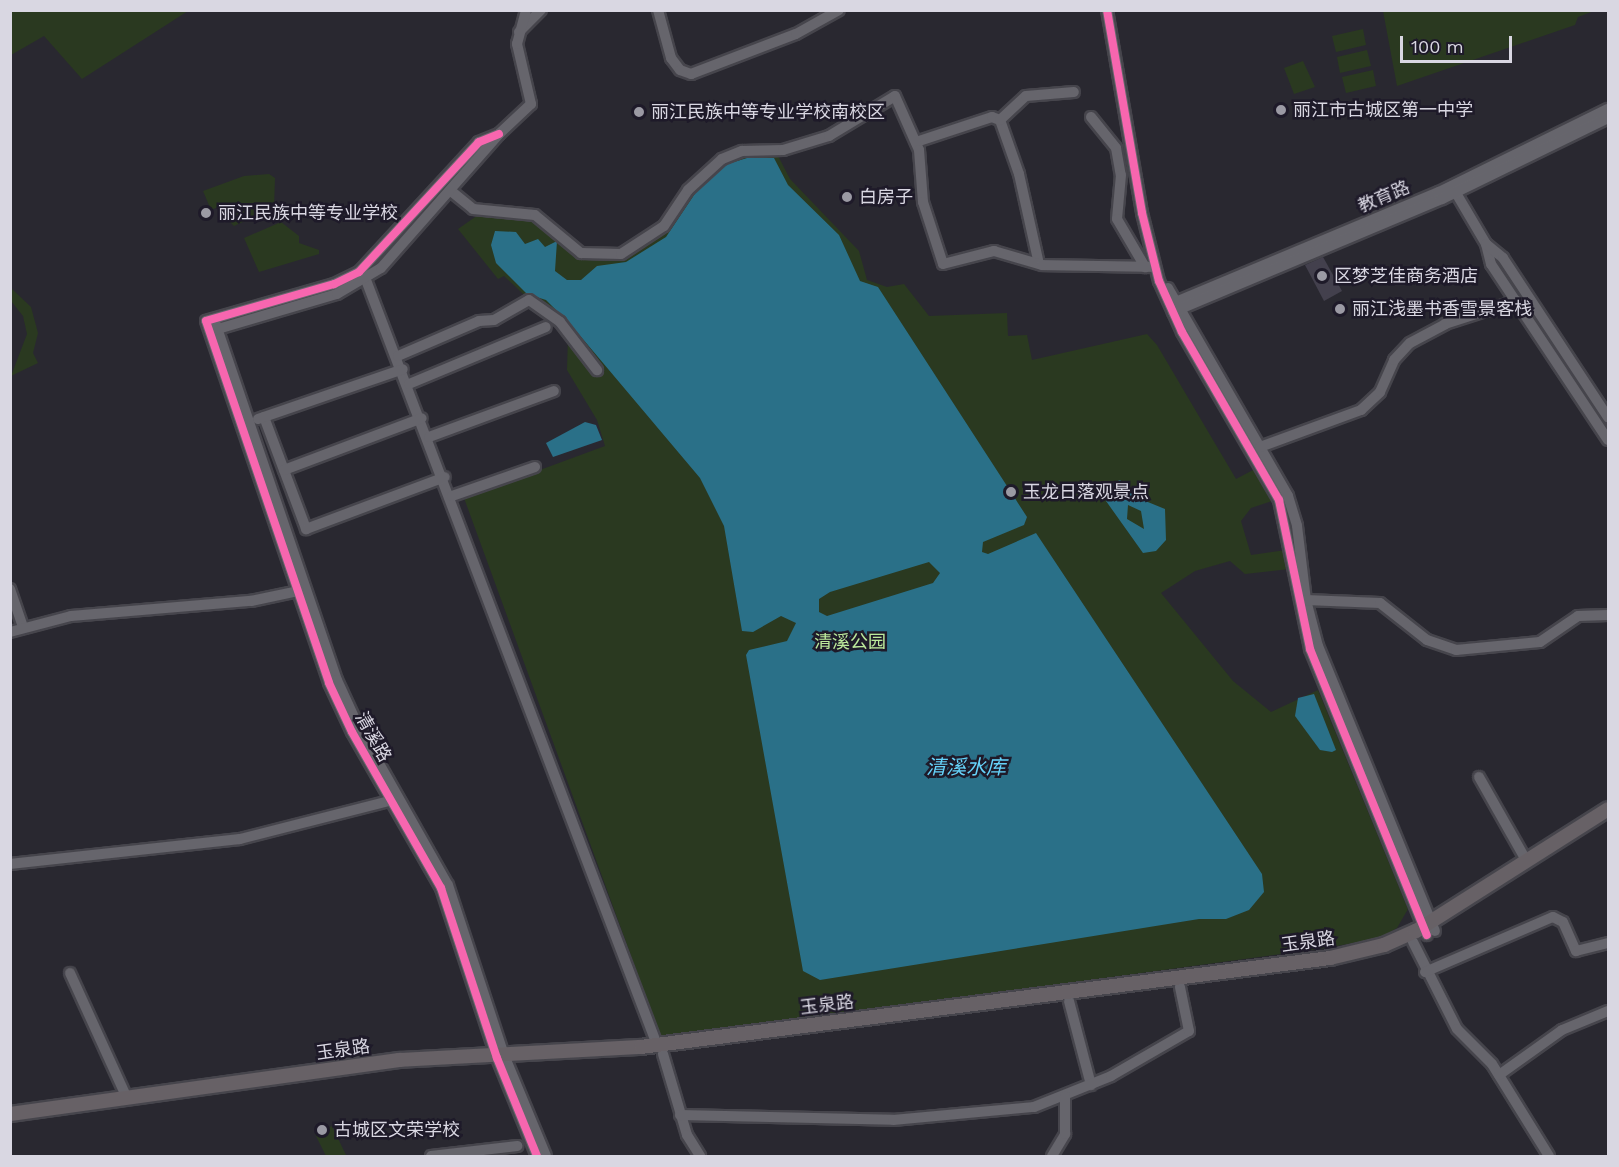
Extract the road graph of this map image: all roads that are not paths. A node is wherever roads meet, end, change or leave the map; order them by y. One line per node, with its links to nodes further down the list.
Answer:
1 (526, 10): 6 (street)
2 (541, 10): 6 (street)
3 (658, 10): 4 (street)
4 (838, 10)
5 (1107, 10): 14 (street)
6 (517, 34): 12 (street)
7 (1074, 92): 11 (street)
8 (1608, 109): 24 (street, 教育路)
9 (1091, 117): 15 (street)
10 (1608, 118): 17 (street, 教育路)
11 (1000, 120): 13 (street); 20 (street)
12 (499, 134): 16 (street); 25 (street)
13 (916, 142): 16 (street); 20 (street)
14 (1133, 163): 15 (street); 19 (street)
15 (1120, 165): 21 (street)
16 (451, 192): 22 (street)
17 (1456, 193): 18 (street); 24 (street, 教育路)
18 (1486, 244): 23 (street); 33 (street)
19 (1151, 253): 21 (street); 24 (street)
20 (1039, 264): 21 (street)
21 (1150, 267): 24 (street)
22 (366, 280): 25 (street); 27 (street)
23 (1516, 301): 37 (street); 38 (street)
24 (1174, 307): 38 (street); 55 (street)
25 (212, 325): 35 (street, 清溪路); 44 (street, 清溪路)
26 (546, 327): 30 (street)
27 (398, 356): 28 (street); 29 (street)
28 (403, 369): 30 (street); 32 (street)
29 (597, 370)
30 (409, 384): 34 (street)
31 (554, 391): 36 (street)
32 (264, 417): 35 (street); 40 (street)
33 (1608, 417)
34 (422, 418): 36 (street); 40 (street)
35 (249, 421): 64 (street, 清溪路)
36 (429, 437): 41 (street)
37 (1608, 440)
38 (1260, 447): 45 (street)
39 (536, 467): 42 (street)
40 (284, 470): 41 (street)
41 (445, 477): 42 (street)
42 (452, 496): 63 (street)
43 (10, 589): 47 (street)
44 (299, 591): 47 (street); 50 (street, 清溪路)
45 (1306, 600): 46 (street); 55 (street)
46 (1608, 615)
47 (23, 627): 48 (street)
48 (10, 632)
49 (1479, 777): 53 (street)
50 (393, 800): 54 (street); 64 (street, 清溪路)
51 (1608, 809): 53 (main road, 玉泉路)
52 (1608, 820): 55 (main road, 玉泉路)
53 (1527, 860): 55 (main road, 玉泉路)
54 (10, 864)
55 (1430, 929): 56 (main road, 玉泉路); 63 (main road, 玉泉路)
56 (1413, 942): 58 (street); 60 (main road, 玉泉路)
57 (1608, 943): 58 (street)
58 (1425, 972): 65 (street)
59 (70, 973): 68 (street)
60 (1180, 987): 61 (main road, 玉泉路); 66 (street)
61 (1069, 1002): 63 (main road, 玉泉路); 66 (street)
62 (1608, 1011): 65 (street)
63 (660, 1049): 64 (main road, 玉泉路); 70 (street)
64 (501, 1058): 68 (main road, 玉泉路); 71 (main road, 玉泉路); 72 (street, 清溪路); 76 (street, 清溪路)
65 (1499, 1075): 79 (street)
66 (1091, 1085): 67 (street)
67 (1065, 1096): 70 (street); 78 (street)
68 (127, 1098): 69 (main road, 玉泉路)
69 (10, 1114)
70 (680, 1115): 77 (street)
71 (10, 1123)
72 (530, 1138): 73 (street); 75 (street, 清溪路)
73 (518, 1151): 74 (street)
74 (431, 1156)
75 (537, 1156)
76 (546, 1156)
77 (700, 1156)
78 (1052, 1156)
79 (1549, 1156)

